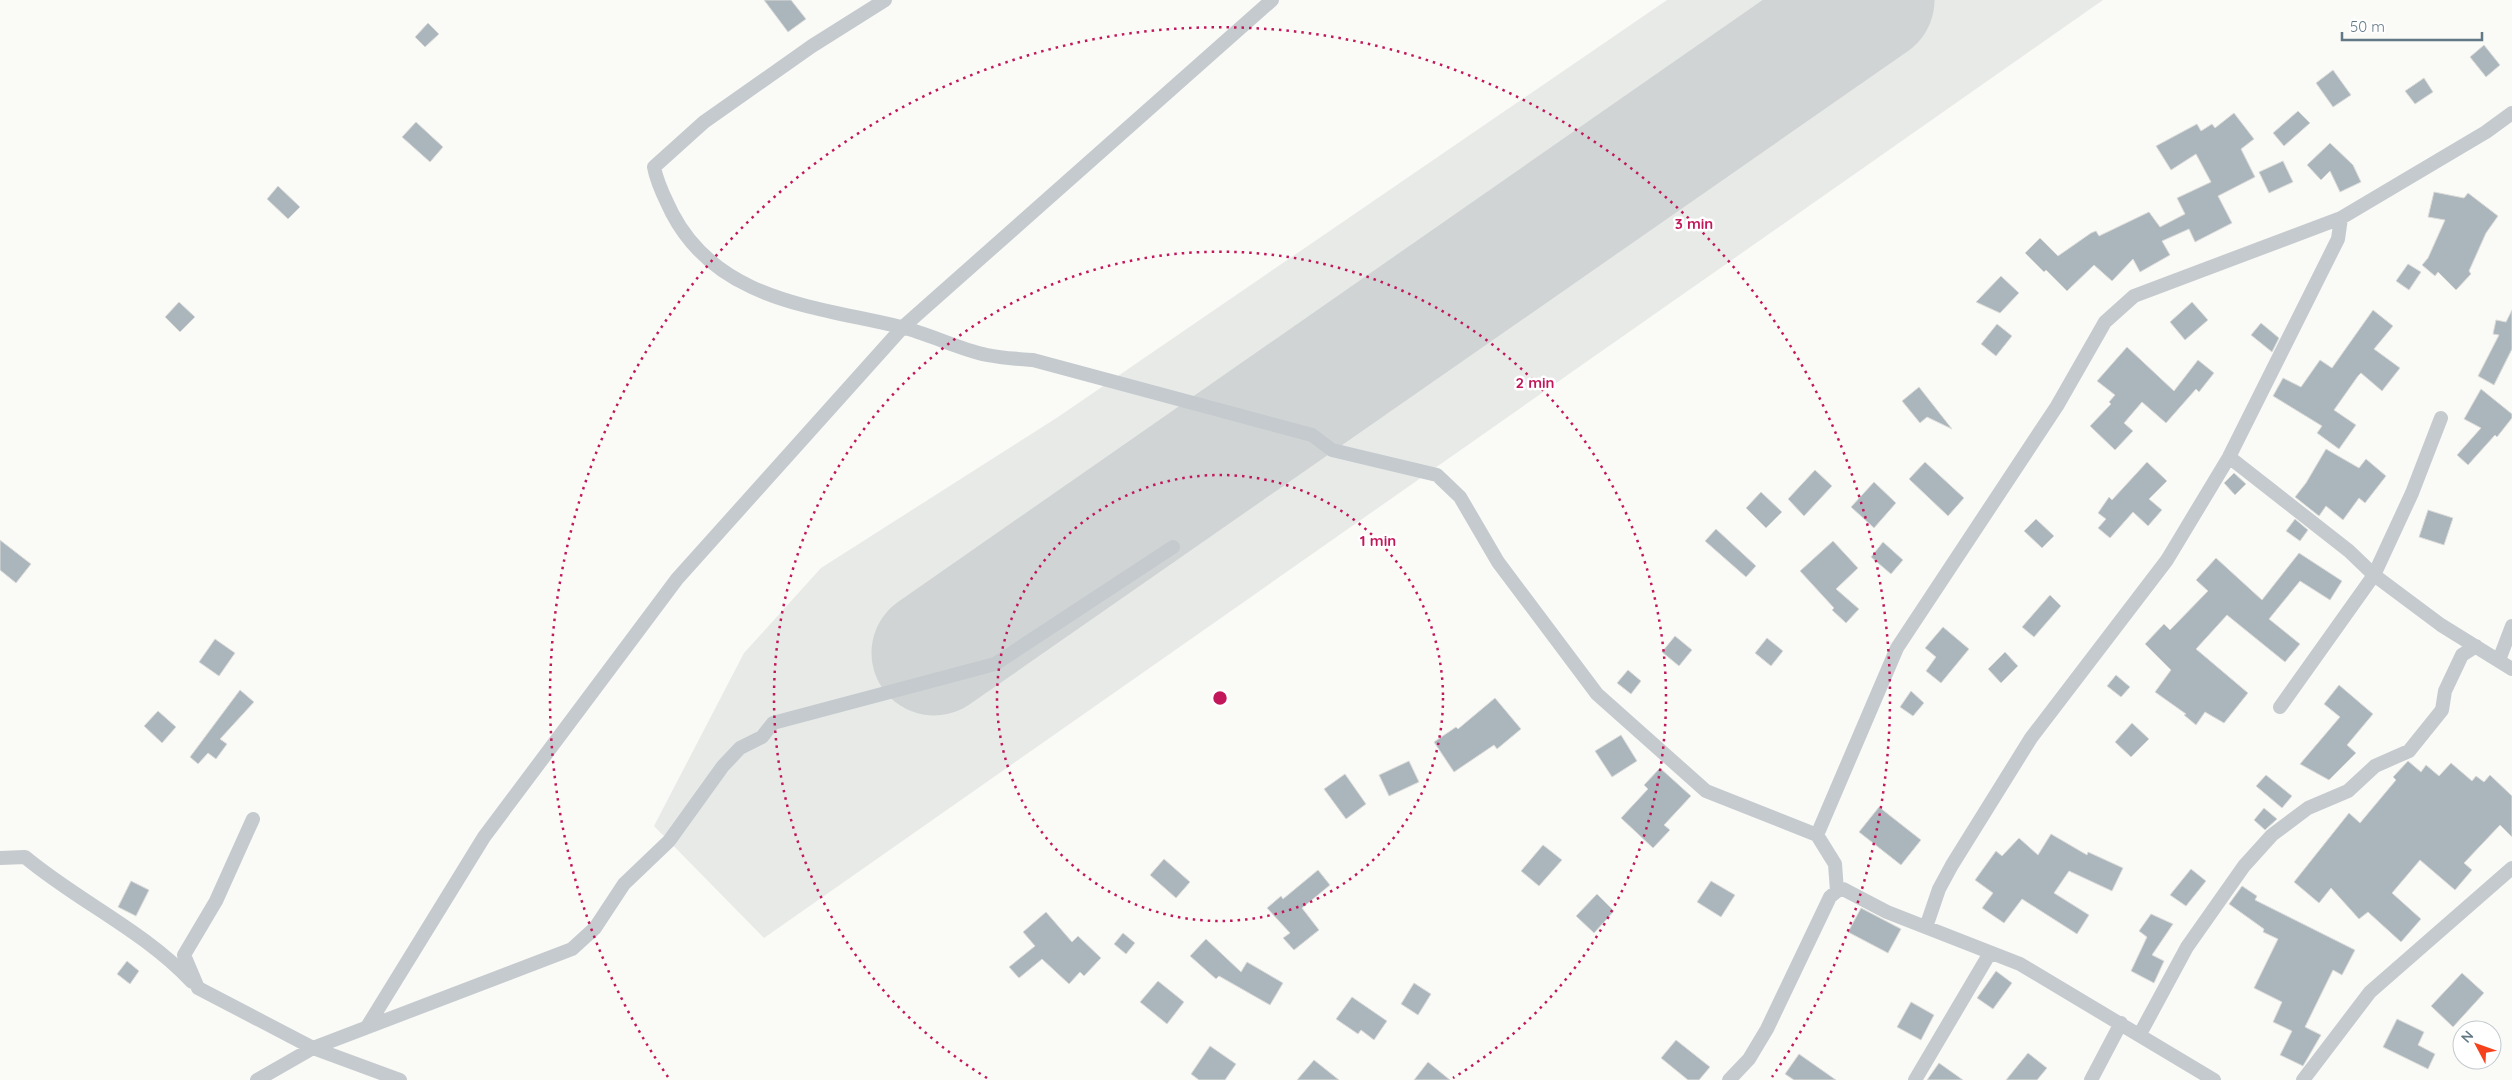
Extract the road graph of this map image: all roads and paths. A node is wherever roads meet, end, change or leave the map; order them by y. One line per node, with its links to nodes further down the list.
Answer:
1 (885, 0): 5 (street)
2 (1272, 0): 5 (street)
3 (2512, 113): 4 (street)
4 (2341, 218): 7 (street); 16 (street)
5 (903, 327): 16 (street); 24 (street)
6 (2441, 418): 9 (street)
7 (2230, 457): 9 (street); 20 (street)
8 (1173, 547): 24 (street)
9 (2374, 575): 11 (street); 14 (street)
10 (2512, 626): 12 (street)
11 (2476, 646): 12 (street); 25 (street)
12 (2499, 660): 13 (street)
13 (2512, 669)
14 (2280, 707)
15 (253, 818): 22 (street)
16 (1817, 835): 19 (street)
17 (0, 858): 22 (street)
18 (2512, 868): 33 (street)
19 (1837, 891): 20 (street); 29 (street)
20 (1926, 927): 21 (street)
21 (1990, 953): 23 (street); 30 (street)
22 (198, 988): 26 (street)
23 (2121, 1023): 25 (street); 31 (street)
24 (367, 1027): 26 (street)
25 (2140, 1034): 32 (street)
26 (313, 1048): 27 (street); 28 (street)
27 (256, 1080)
28 (400, 1080)
29 (1729, 1080)
30 (1915, 1080)
31 (2091, 1080)
32 (2214, 1080)
33 (2303, 1080)

